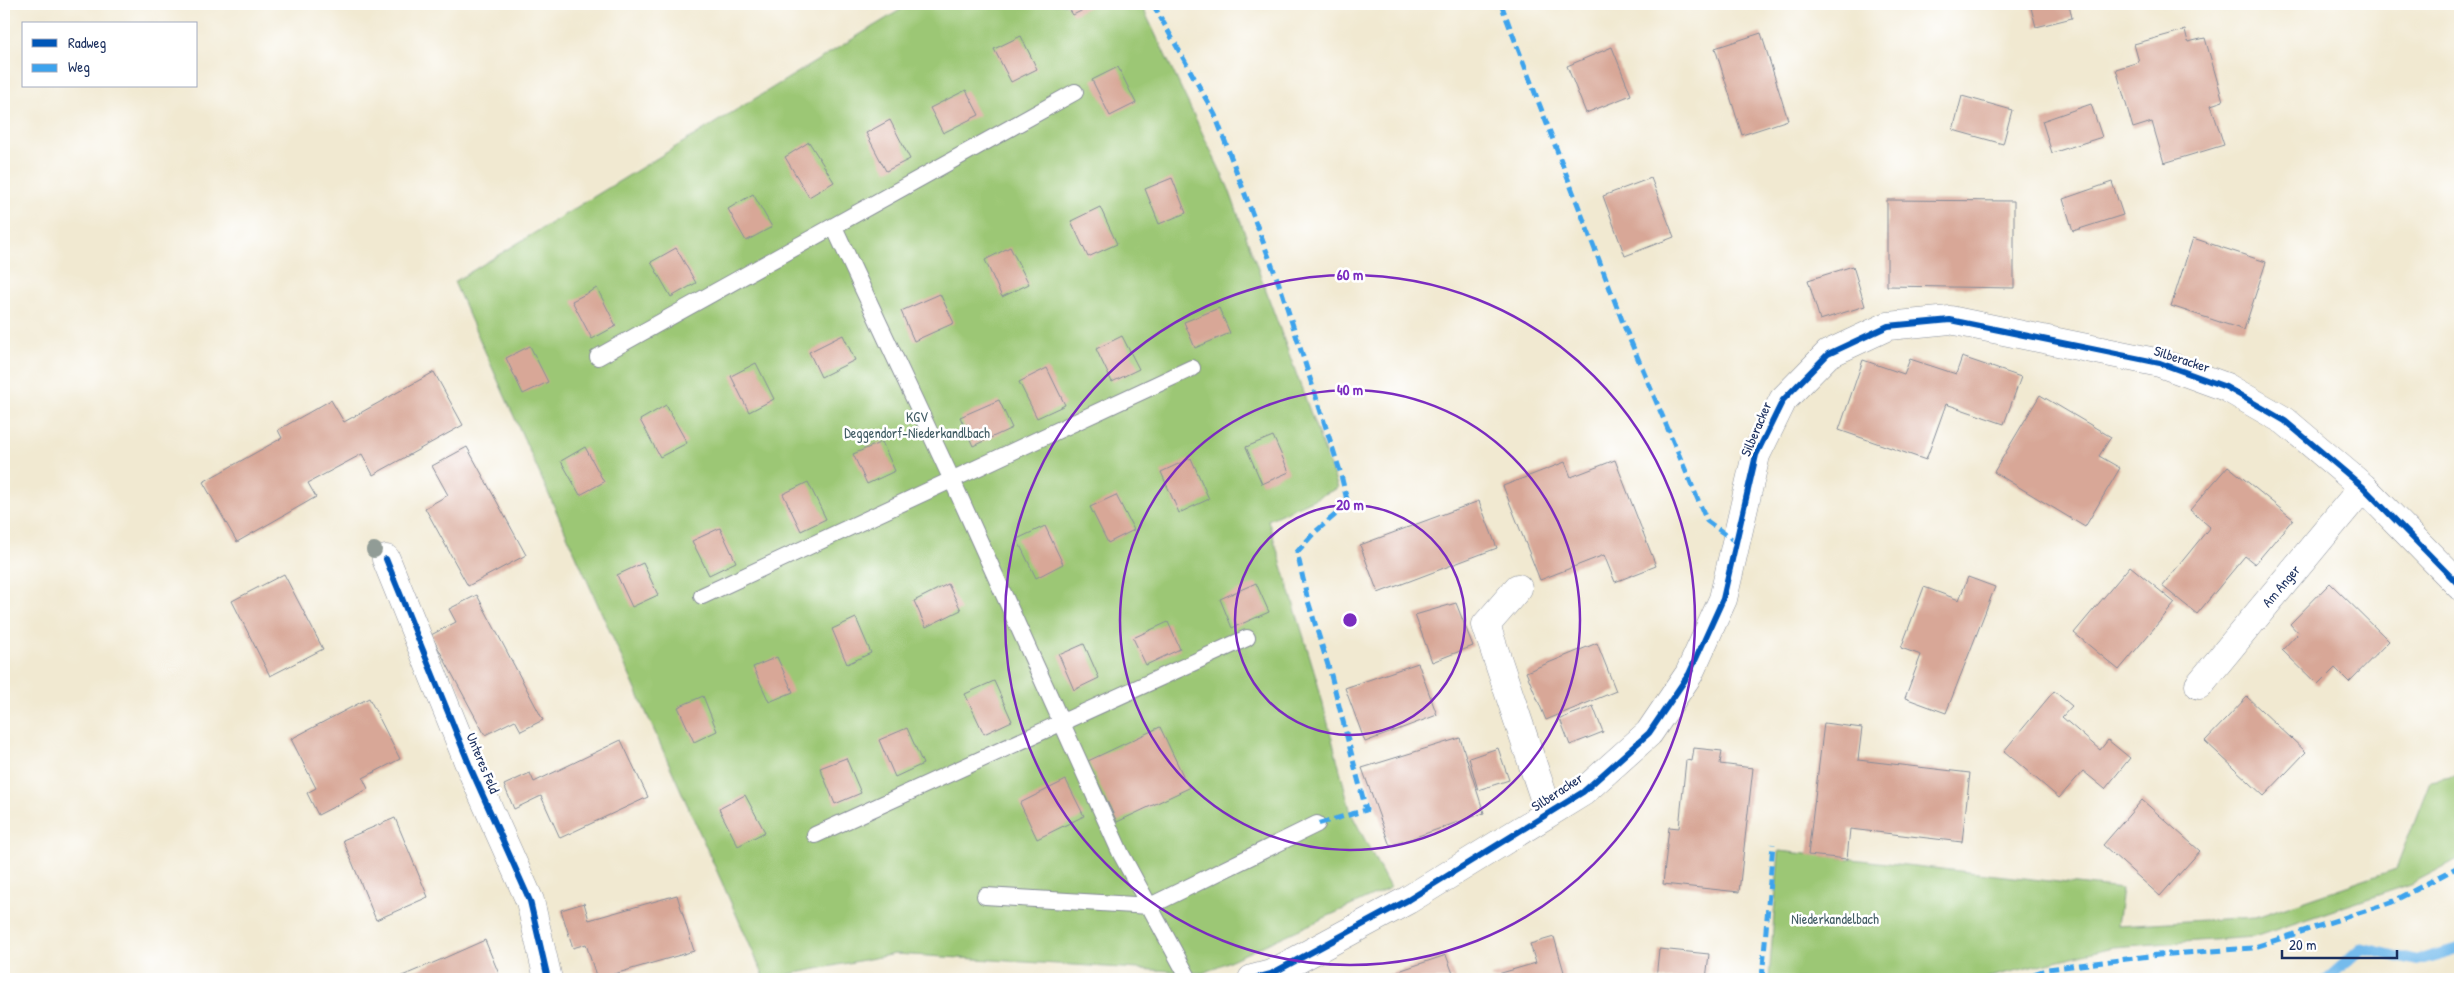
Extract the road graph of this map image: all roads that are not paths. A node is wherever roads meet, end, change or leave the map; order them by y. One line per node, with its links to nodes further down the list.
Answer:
1 (1075, 92): 2 (lane)
2 (834, 226): 3 (lane); 5 (lane)
3 (598, 357)
4 (1192, 368): 5 (lane)
5 (952, 480): 10 (lane); 13 (lane)
6 (2363, 487): 8 (street, Silberacker); 12 (street, Am Anger); 14 (street, Silberacker)
7 (386, 560): 19 (street, Unteres Feld)
8 (2460, 586)
9 (1518, 588): 14 (street, Silberacker)
10 (702, 596)
11 (1247, 638): 13 (lane)
12 (2199, 685)
13 (1062, 723): 16 (lane); 18 (lane)
14 (1549, 813): 21 (street, Silberacker)
15 (1317, 824): 18 (lane)
16 (815, 835)
17 (985, 896): 18 (lane)
18 (1150, 906): 20 (lane)
19 (548, 979)
20 (1189, 979)
21 (1252, 979)

